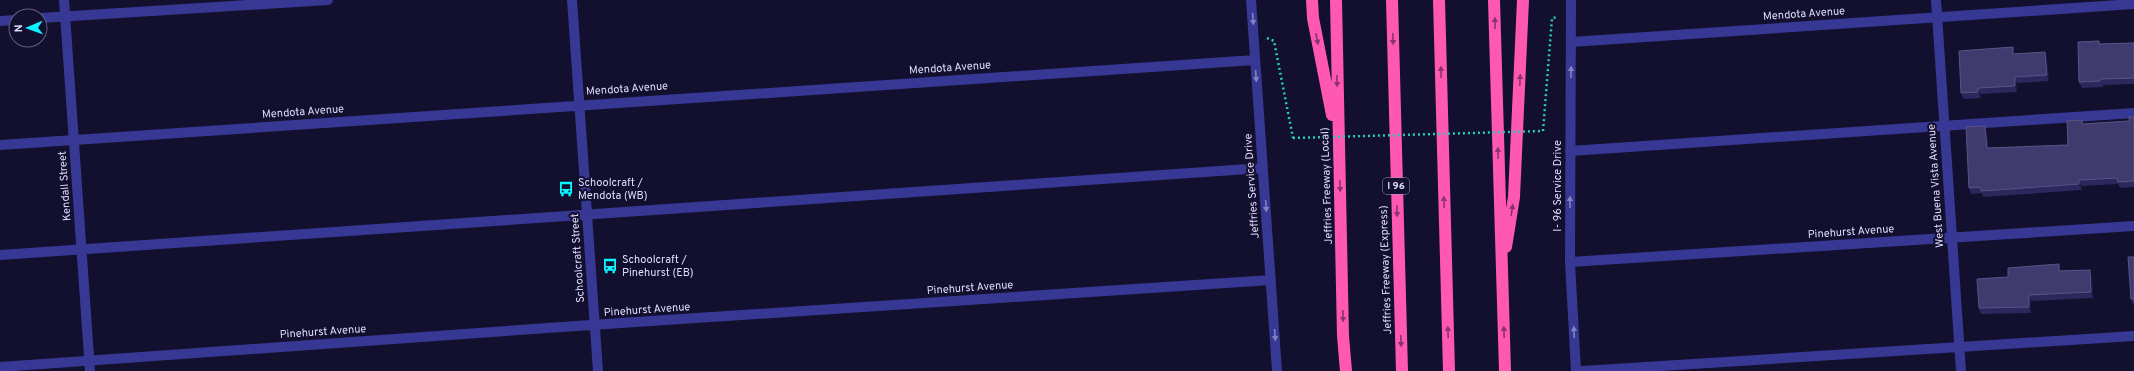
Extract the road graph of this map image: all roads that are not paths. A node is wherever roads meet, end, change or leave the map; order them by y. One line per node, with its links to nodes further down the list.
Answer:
1 (64, 0): 14 (street, Kendall Street)
2 (328, 0): 14 (street)
3 (572, 0): 19 (street, Schoolcraft Street)
4 (1251, 0): 18 (street, Jeffries Service Drive, one-way to 18)
5 (1312, 0): 24 (highway, one-way to 24)
6 (1336, 0): 24 (highway, Jeffries Freeway (Local), one-way to 24)
7 (1392, 0): 43 (highway, Jeffries Freeway (Express) / I 96, one-way to 43)
8 (1440, 0): 44 (highway, one-way to 8)
9 (1494, 0): 33 (highway, one-way to 9)
10 (1523, 0): 33 (highway, one-way to 10)
11 (1571, 0): 17 (street, I- 96 Service Drive)
12 (1936, 0): 16 (street, West Buena Vista Avenue)
13 (2134, 4): 16 (street, Mendota Avenue)
14 (65, 16): 15 (street); 22 (street, Kendall Street)
15 (48, 17)
16 (1937, 17): 17 (street, Mendota Avenue); 21 (street, West Buena Vista Avenue)
17 (1571, 42): 25 (street, I- 96 Service Drive, one-way to 17)
18 (1255, 60): 19 (street, Mendota Avenue); 26 (street, Jeffries Service Drive, one-way to 26)
19 (579, 104): 22 (street, Mendota Avenue); 27 (street, Schoolcraft Street)
20 (2134, 113): 21 (street)
21 (1944, 125): 25 (street); 29 (street, West Buena Vista Avenue)
22 (74, 140): 23 (street, Mendota Avenue); 30 (street, Kendall Street)
23 (0, 145)
24 (1338, 147): 42 (highway, Jeffries Freeway (Local), one-way to 42)
25 (1570, 151): 32 (street, I- 96 Service Drive, one-way to 25)
26 (1263, 168): 27 (street); 34 (street, Jeffries Service Drive, one-way to 34)
27 (587, 214): 30 (street); 35 (street, Schoolcraft Street)
28 (2134, 226): 29 (street, Pinehurst Avenue)
29 (1951, 238): 32 (street, Pinehurst Avenue); 37 (street, West Buena Vista Avenue)
30 (82, 250): 31 (street); 38 (street, Kendall Street)
31 (0, 255)
32 (1570, 262): 46 (street, I- 96 Service Drive, one-way to 32)
33 (1501, 276): 45 (highway, one-way to 33)
34 (1271, 280): 35 (street, Pinehurst Avenue); 41 (street, Jeffries Service Drive, one-way to 41)
35 (595, 325): 38 (street, Pinehurst Avenue); 40 (street, Schoolcraft Street)
36 (2134, 336): 37 (street)
37 (1960, 347): 47 (street); 48 (street, West Buena Vista Avenue)
38 (90, 366): 39 (street, Pinehurst Avenue)
39 (0, 367)
40 (598, 371)
41 (1277, 371)
42 (1346, 371)
43 (1402, 371)
44 (1449, 371)
45 (1505, 371)
46 (1576, 371)
47 (1582, 371)
48 (1961, 371)

